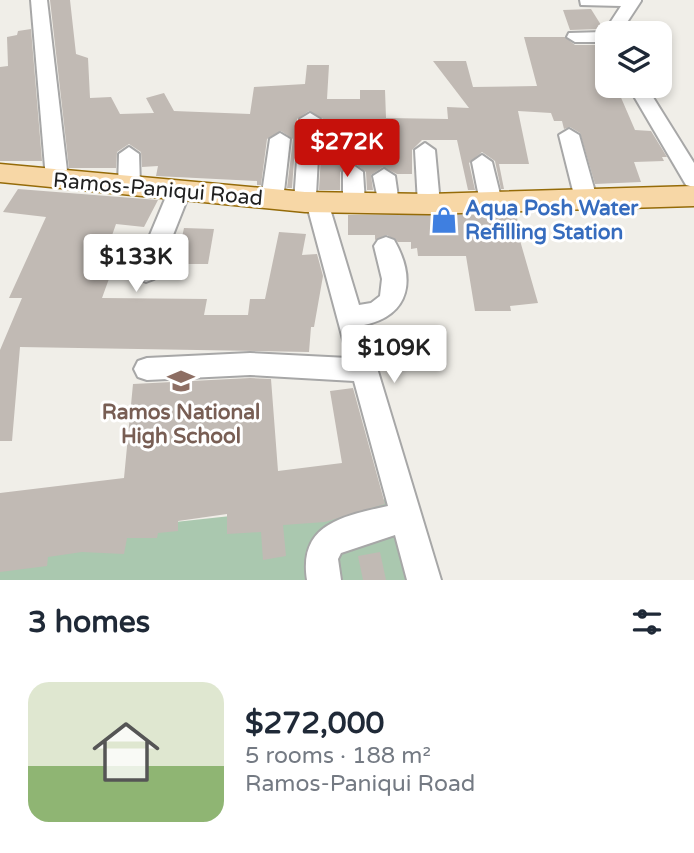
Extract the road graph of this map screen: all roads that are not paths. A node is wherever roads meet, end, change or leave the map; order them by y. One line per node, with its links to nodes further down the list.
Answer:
1 (39, 0): 18 (street)
2 (633, 1): 3 (street); 4 (street)
3 (587, 2)
4 (620, 21)
5 (575, 37): 6 (street)
6 (595, 37)
7 (643, 98): 20 (street)
8 (310, 119): 24 (street)
9 (569, 135): 22 (street)
10 (280, 139): 23 (street)
11 (425, 150): 28 (street)
12 (128, 154): 19 (street)
13 (665, 161): 20 (street)
14 (482, 162): 25 (street)
15 (353, 172): 26 (street)
16 (0, 173): 18 (main road, Ramos-Paniqui Road)
17 (384, 176): 27 (street)
18 (57, 179): 19 (main road, Ramos-Paniqui Road)
19 (129, 186): 21 (main road, Ramos-Paniqui Road)
20 (690, 191): 22 (main road, Ramos-Paniqui Road)
21 (180, 192): 23 (main road, Ramos-Paniqui Road); 30 (street)
22 (586, 199): 25 (main road, Ramos-Paniqui Road)
23 (272, 200): 24 (main road, Ramos-Paniqui Road)
24 (311, 202): 26 (main road, Ramos-Paniqui Road); 31 (street)
25 (491, 202): 28 (main road, Ramos-Paniqui Road)
26 (354, 203): 27 (main road, Ramos-Paniqui Road)
27 (388, 204): 28 (main road, Ramos-Paniqui Road)
28 (429, 204)
29 (386, 246): 31 (street)
30 (146, 273)
31 (349, 317): 33 (street)
32 (147, 369): 33 (street)
33 (364, 370): 34 (street)
34 (407, 517): 35 (street); 36 (street)
35 (324, 580)
36 (425, 580)

